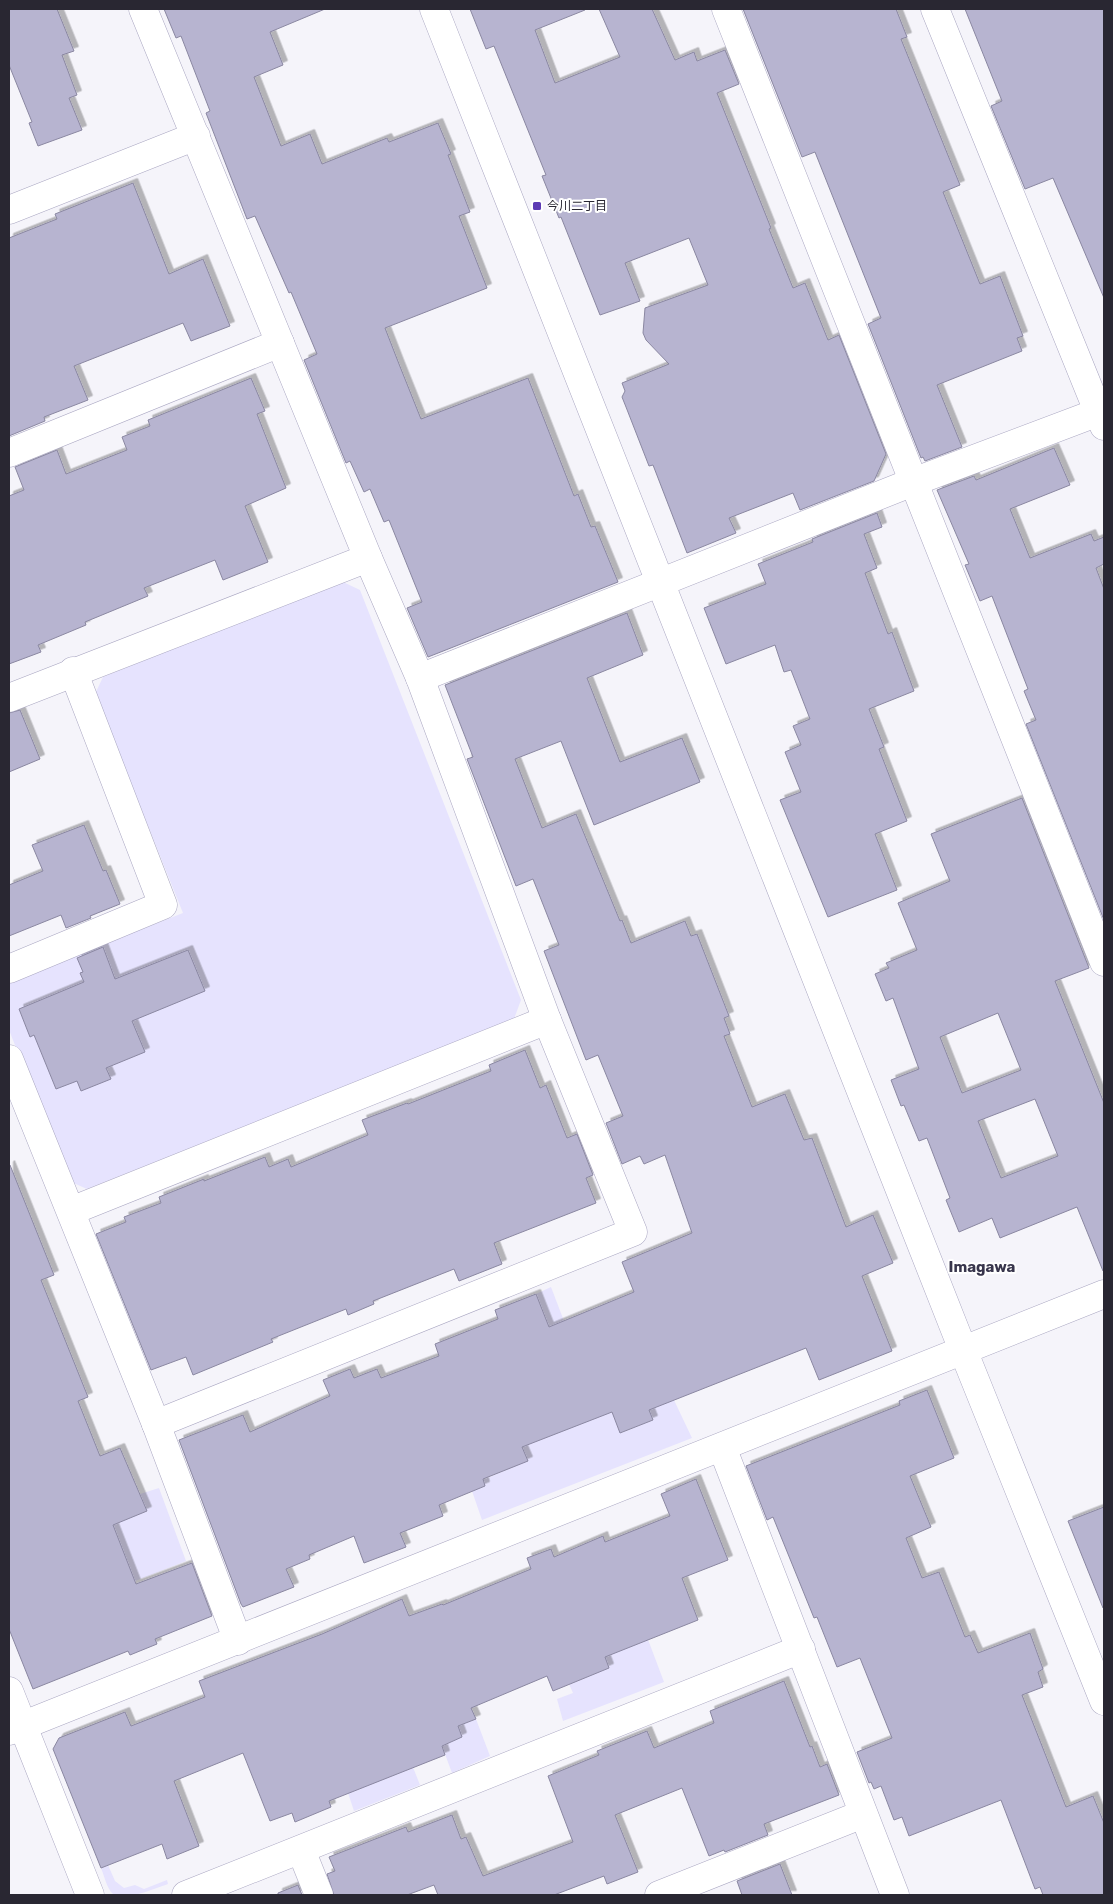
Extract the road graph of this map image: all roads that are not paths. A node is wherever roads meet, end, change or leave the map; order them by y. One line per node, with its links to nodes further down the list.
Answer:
1 (143, 9): 5 (street)
2 (434, 9): 12 (street)
3 (726, 9): 10 (street)
4 (936, 9): 8 (street)
5 (196, 136): 6 (street); 7 (street)
6 (9, 210)
7 (280, 343): 9 (street); 11 (street)
8 (1102, 416): 10 (street)
9 (9, 453)
10 (913, 482): 12 (street); 16 (street)
11 (368, 558): 13 (street); 14 (street)
12 (660, 584): 14 (street); 22 (street)
13 (73, 672): 15 (street); 17 (street)
14 (420, 678): 18 (street)
15 (9, 698)
16 (1104, 962)
17 (9, 969)
18 (547, 1020): 20 (street); 23 (street)
19 (9, 1059): 20 (street)
20 (71, 1212): 23 (street)
21 (1104, 1294): 22 (street)
22 (963, 1350): 24 (street); 28 (street)
23 (156, 1424): 25 (street)
24 (722, 1447): 25 (street); 26 (street)
25 (238, 1641): 29 (street)
26 (801, 1649): 30 (street); 31 (street)
27 (9, 1691): 29 (street)
28 (1104, 1701)
29 (16, 1728): 32 (street)
30 (863, 1814): 35 (street); 36 (street)
31 (301, 1850): 33 (street); 34 (street)
32 (90, 1895)
33 (186, 1895)
34 (319, 1895)
35 (659, 1895)
36 (895, 1895)

